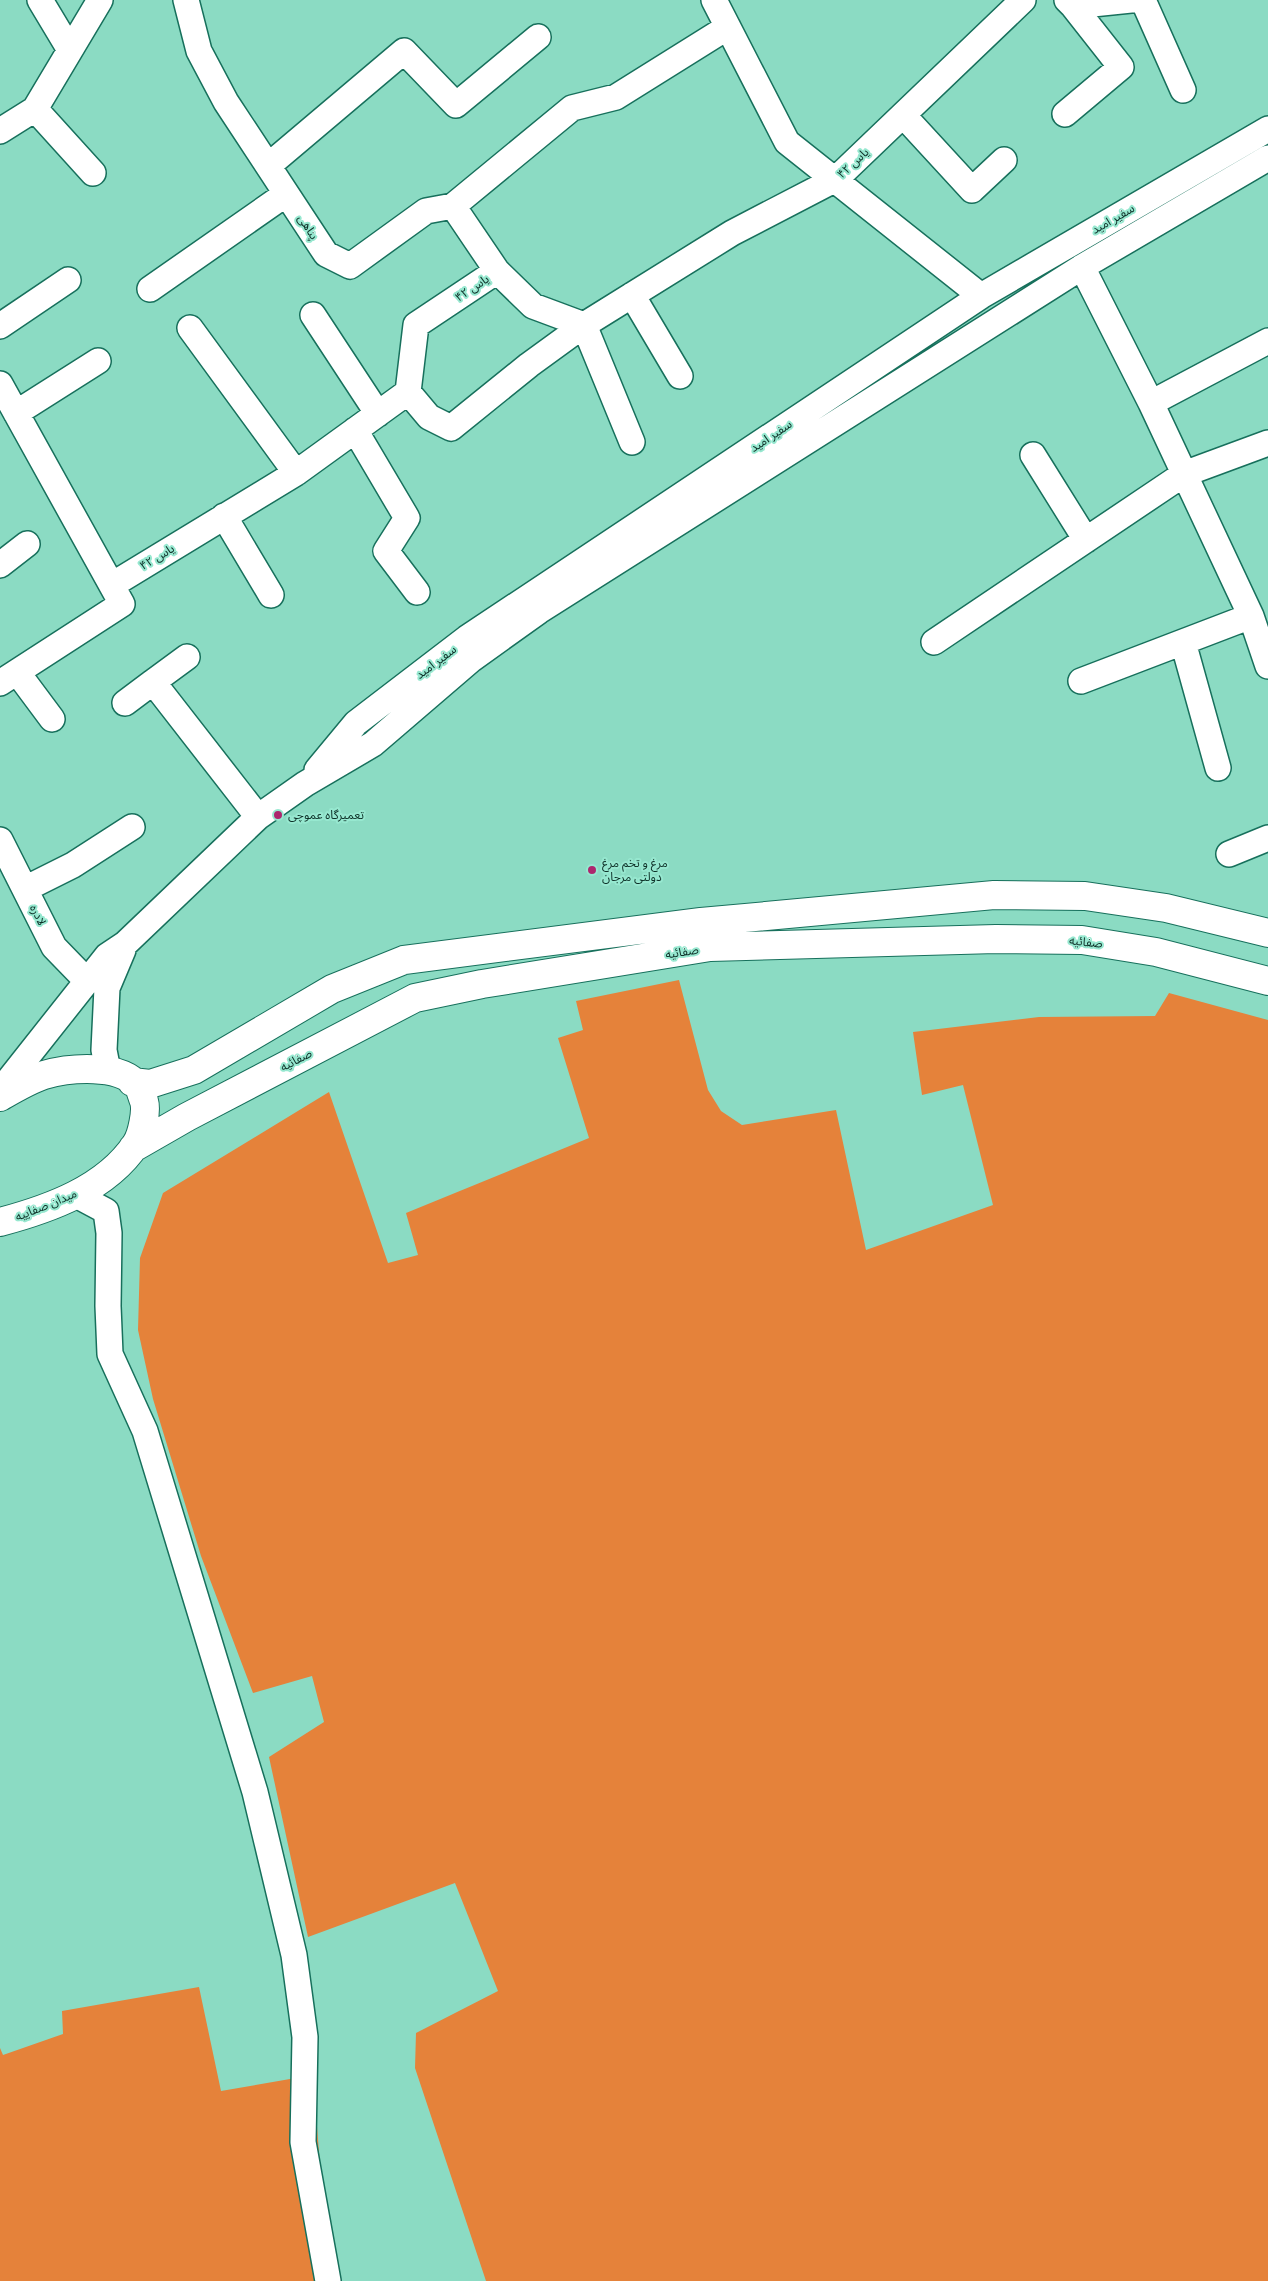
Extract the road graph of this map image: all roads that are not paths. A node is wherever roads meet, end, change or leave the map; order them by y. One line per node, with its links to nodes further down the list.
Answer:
1 (40, 0): 11 (street)
2 (100, 0): 11 (street)
3 (1024, 0): 15 (street, یاس ۴۲)
4 (1131, 0): 7 (street)
5 (1143, 0): 12 (street)
6 (717, 1): 9 (street)
7 (1070, 3): 14 (street)
8 (192, 4): 20 (street, پناهی)
9 (728, 27): 22 (street); 24 (street)
10 (538, 37): 20 (street)
11 (70, 50): 13 (street)
12 (1184, 90)
13 (35, 109): 17 (street); 21 (street)
14 (1066, 114)
15 (903, 115): 19 (street); 22 (street, یاس ۴۲)
16 (1268, 129): 30 (street, سفیر امید)
17 (0, 131)
18 (1268, 158): 25 (street, سفیر امید)
19 (1004, 160)
20 (268, 166): 23 (street, پناهی)
21 (93, 173)
22 (836, 179): 29 (street, یاس ۴۲); 30 (street)
23 (286, 194): 24 (street, پناهی); 28 (street)
24 (453, 206): 26 (street)
25 (1082, 267): 40 (street); 67 (street, سفیر امید)
26 (497, 271): 32 (street, یاس ۴۲); 39 (street, یاس ۴۲)
27 (68, 280): 33 (street)
28 (150, 288)
29 (632, 295): 32 (street, یاس ۴۲); 37 (street)
30 (981, 296): 67 (street, سفیر امید)
31 (313, 314): 42 (street)
32 (584, 325): 39 (street); 44 (street)
33 (0, 326)
34 (190, 328): 47 (street)
35 (1268, 341): 40 (street)
36 (98, 361): 41 (street)
37 (680, 376)
38 (0, 384): 41 (street)
39 (408, 392): 42 (street, یاس ۴۲)
40 (1151, 403): 48 (street)
41 (16, 413): 53 (street)
42 (378, 414): 43 (street, یاس ۴۲)
43 (355, 430): 47 (street, یاس ۴۲); 54 (street)
44 (632, 442)
45 (1268, 443): 48 (street)
46 (1033, 455): 50 (street)
47 (296, 473): 49 (street, یاس ۴۲)
48 (1184, 474): 50 (street); 56 (street)
49 (224, 516): 53 (street, یاس ۴۲); 55 (street)
50 (1086, 540): 57 (street)
51 (27, 544): 52 (street)
52 (0, 565)
53 (112, 585): 61 (street)
54 (417, 592)
55 (271, 595)
56 (1251, 616): 58 (street); 60 (street)
57 (934, 642)
58 (1183, 642): 62 (street); 66 (street)
59 (187, 657): 63 (street)
60 (1268, 666)
61 (9, 678): 65 (street)
62 (1081, 681)
63 (153, 682): 64 (street); 68 (street)
64 (125, 703)
65 (52, 719)
66 (1218, 768)
67 (305, 784): 68 (street, سفیر امید)
68 (258, 818): 75 (street, سفیر امید)
69 (132, 828): 73 (street)
70 (1268, 838): 72 (street)
71 (0, 840): 73 (street, لادره)
72 (1229, 854)
73 (25, 889): 76 (street, لادره)
74 (1268, 933): 78 (main road)
75 (125, 944): 76 (street, سفیر امید); 78 (street)
76 (87, 981): 79 (street, سفیر امید)
77 (1268, 981): 81 (main road, صفائیه)
78 (120, 1077): 80 (main road); 81 (main road, میدان صفاییه)
79 (0, 1091)
80 (0, 1097)
81 (133, 1148): 82 (main road, میدان صفاییه)
82 (76, 1195): 83 (main road, میدان صفاییه); 84 (street)
83 (0, 1222)
84 (328, 2281)

